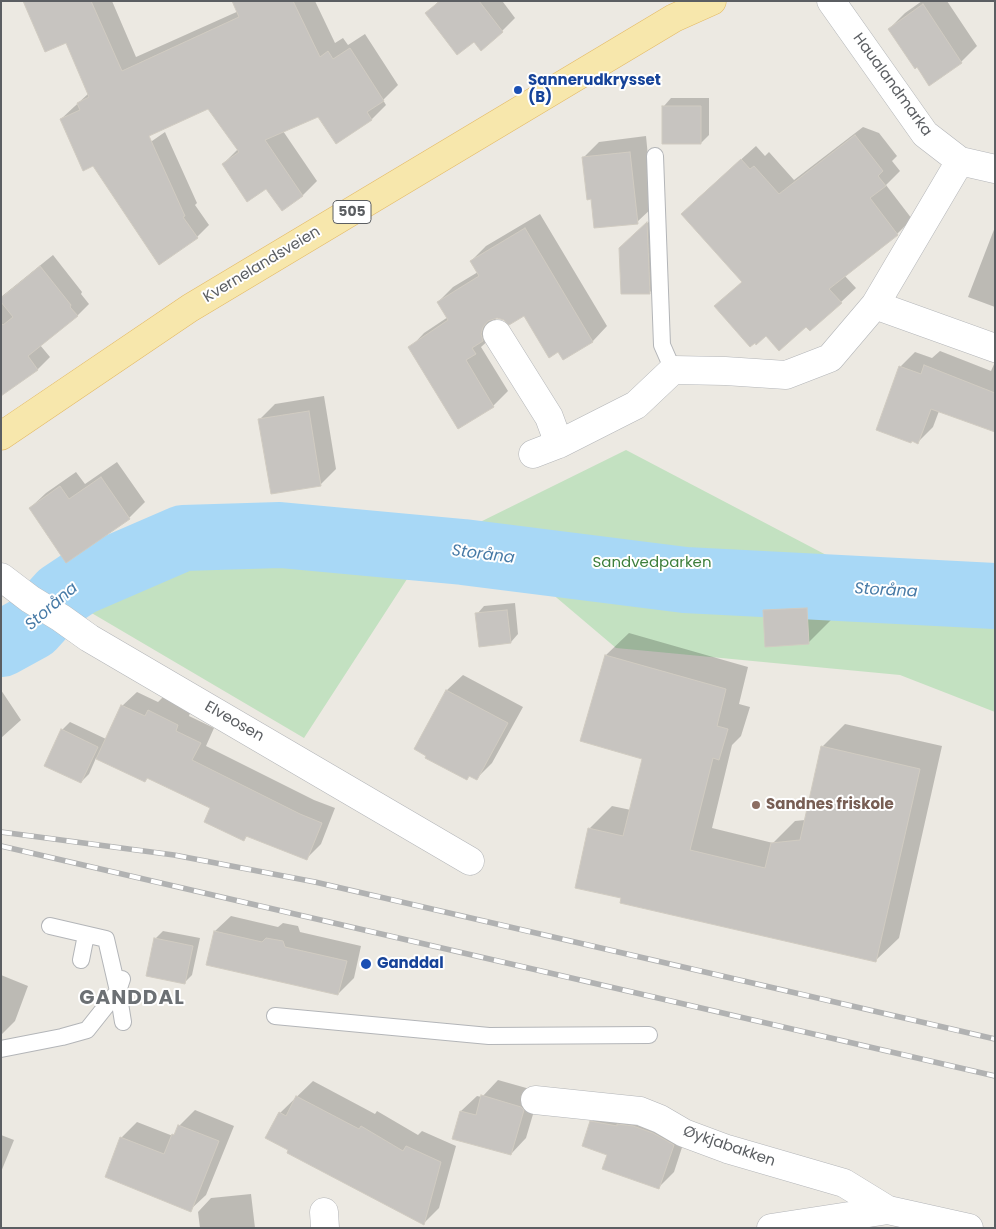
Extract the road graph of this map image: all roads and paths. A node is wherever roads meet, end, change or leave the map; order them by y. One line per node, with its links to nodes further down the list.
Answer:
1 (712, 1): 10 (main road, Kvernelandsveien / 505)
2 (831, 1): 4 (street, Haualandmarka)
3 (655, 156): 9 (lane)
4 (960, 160): 5 (street, Haualandmarka); 6 (street)
5 (995, 169)
6 (875, 305): 8 (street); 9 (street)
7 (498, 334): 11 (street)
8 (995, 348)
9 (673, 370): 11 (street)
10 (1, 436)
11 (559, 444): 12 (street)
12 (533, 454)
13 (1, 577): 14 (street, Elveosen)
14 (470, 861)
15 (50, 926): 16 (lane)
16 (86, 935): 17 (lane); 18 (lane)
17 (81, 960)
18 (120, 985): 20 (lane); 22 (lane)
19 (275, 1016): 21 (lane)
20 (123, 1022)
21 (649, 1035)
22 (1, 1049)
23 (535, 1100): 24 (street, Øykjabakken)
24 (888, 1210): 25 (street, Øykjabakken); 26 (street, Øykjabakken)
25 (771, 1228)
26 (969, 1228)

